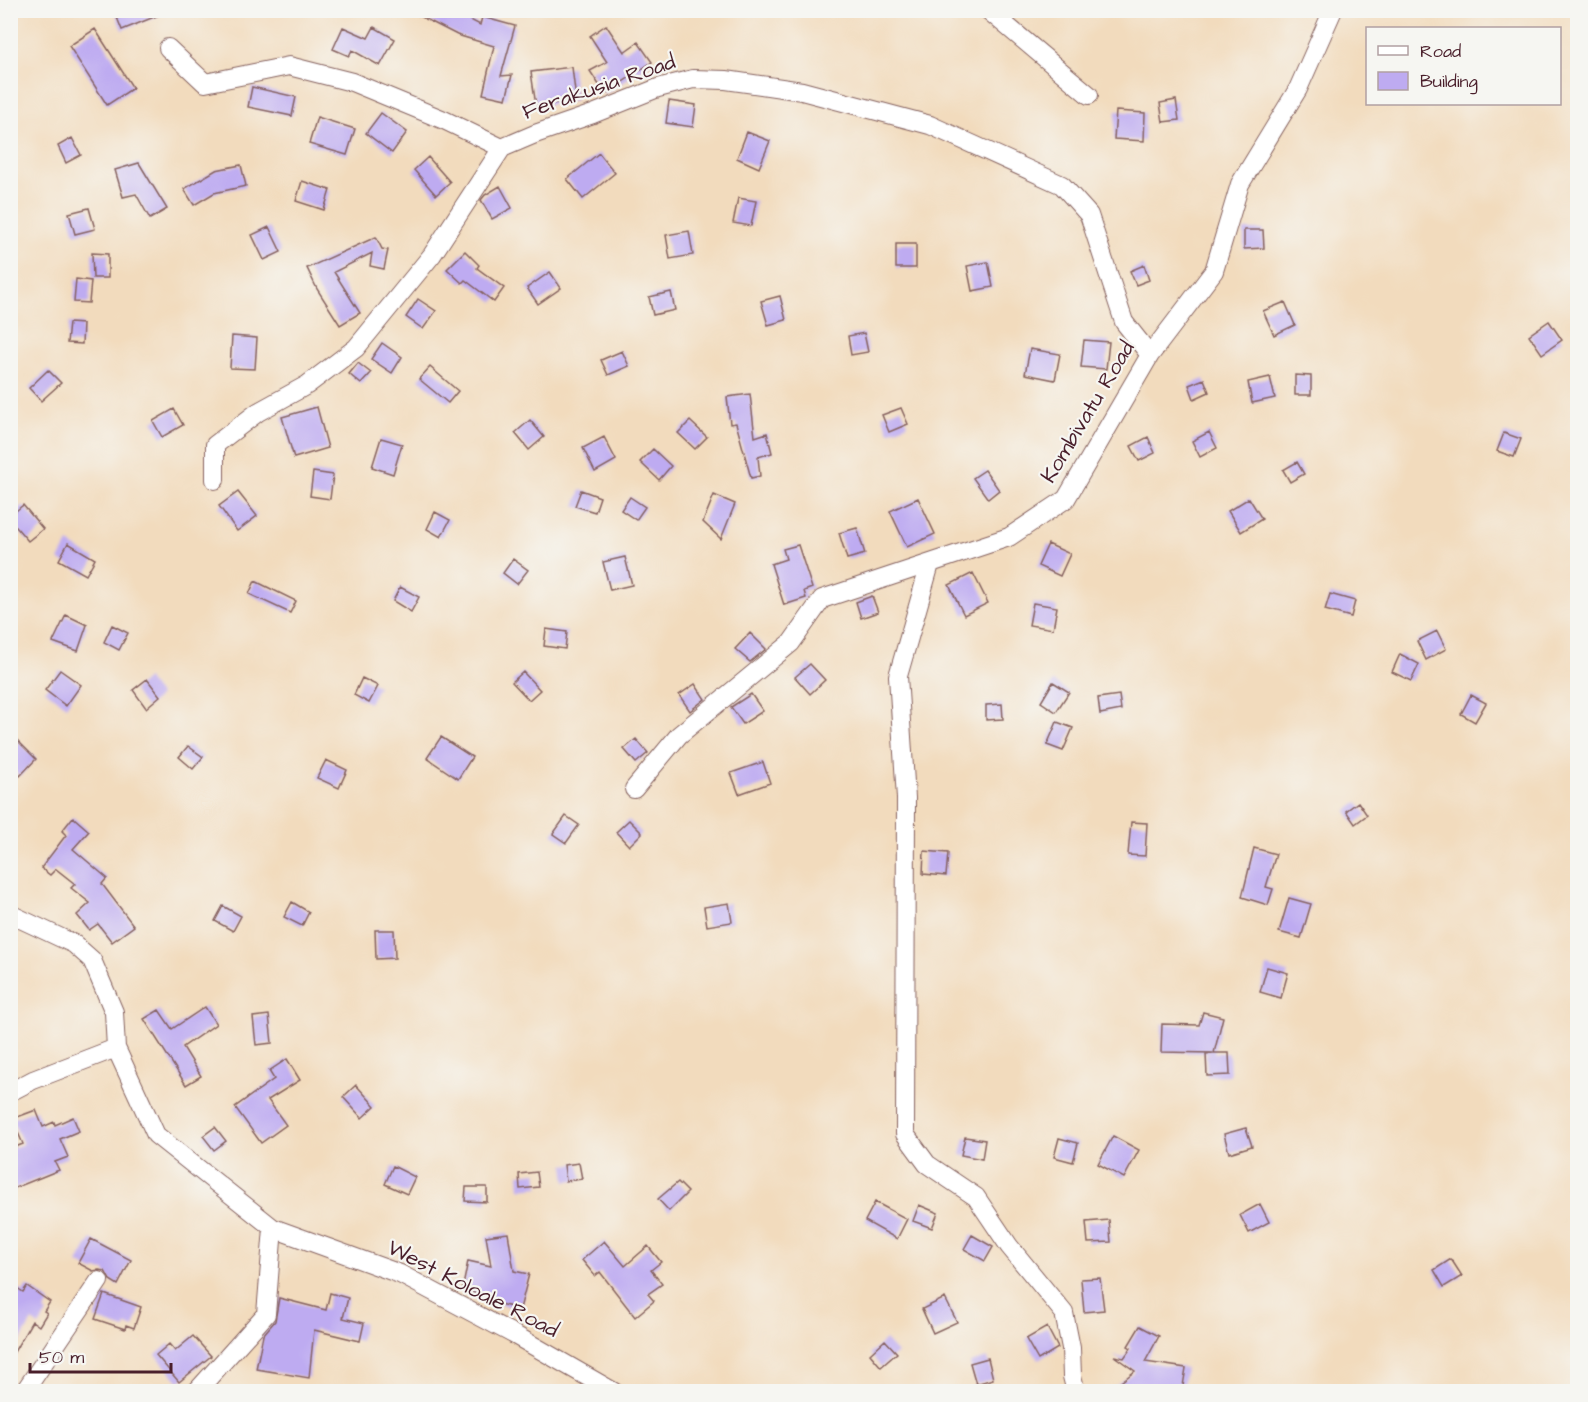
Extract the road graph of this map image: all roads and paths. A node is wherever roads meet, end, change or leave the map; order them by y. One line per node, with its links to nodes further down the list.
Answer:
1 (988, 10): 4 (street)
2 (1333, 10): 6 (street, Kombivatu Road)
3 (168, 48): 5 (street)
4 (1089, 95)
5 (502, 148): 6 (street, Ferakusia Road); 7 (street)
6 (1150, 355): 8 (street, Kombivatu Road)
7 (215, 480)
8 (930, 564): 9 (street, Kombivatu Road); 18 (street)
9 (634, 789)
10 (10, 914): 11 (street)
11 (116, 1048): 12 (street); 13 (street, West Koloale Road)
12 (10, 1092)
13 (273, 1228): 16 (street); 17 (street, West Koloale Road)
14 (99, 1281): 15 (street)
15 (24, 1392)
16 (196, 1392)
17 (614, 1392)
18 (1076, 1392)

